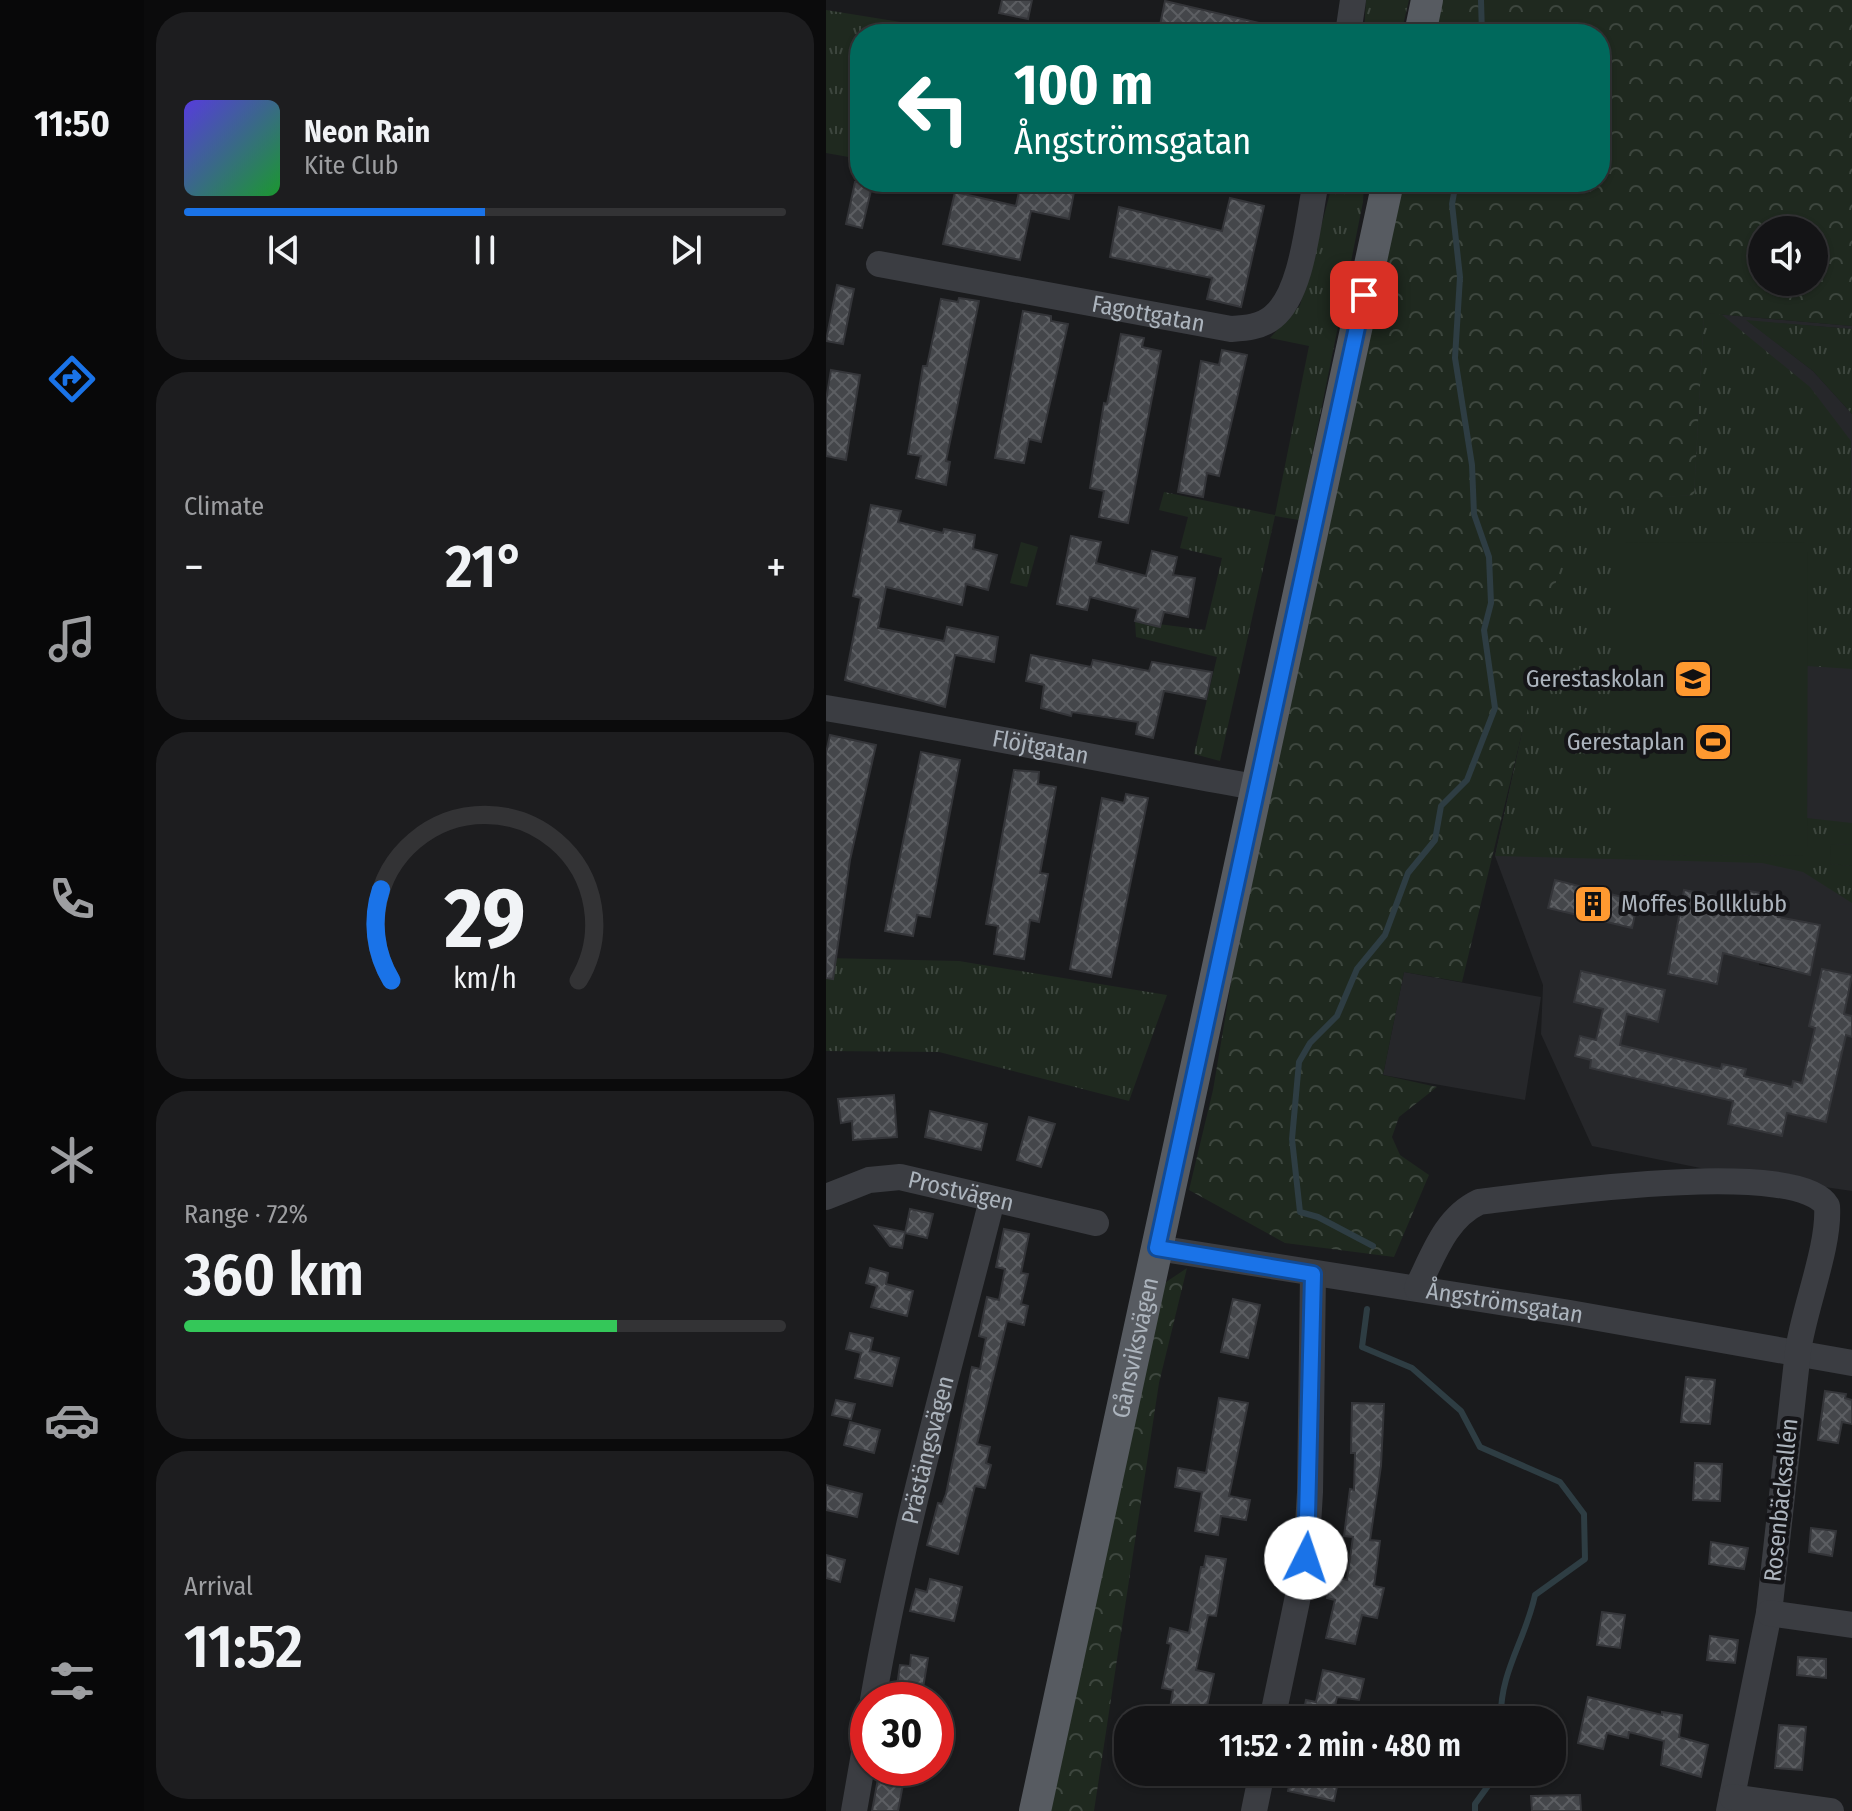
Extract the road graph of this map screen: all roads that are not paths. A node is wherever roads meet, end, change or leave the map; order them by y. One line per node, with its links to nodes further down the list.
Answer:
1 (1353, 0): 3 (street)
2 (1427, 0): 4 (main road)
3 (1349, 24)
4 (1422, 24)
5 (1314, 192): 7 (street, Fagottgatan)
6 (1386, 192): 9 (main road, Gånsviksvägen)
7 (879, 264)
8 (826, 708): 9 (street, Flöjtgatan)
9 (1255, 787): 13 (main road, Gånsviksvägen)
10 (826, 1197): 11 (street, Prostvägen)
11 (992, 1200): 12 (street, Prostvägen); 20 (street, Prästängsvägen)
12 (1096, 1223)
13 (1157, 1248): 14 (street, Ångströmsgatan); 26 (main road, Gånsviksvägen)
14 (1313, 1274): 15 (street, Ångströmsgatan); 21 (street)
15 (1417, 1288): 16 (street, Ångströmsgatan); 16 (street, Rosenbäcksallén)
16 (1798, 1351): 17 (street, Ångströmsgatan); 18 (street, Rosenbäcksallén)
17 (1852, 1363)
18 (1769, 1613): 19 (street); 24 (street, Rosenbäcksallén)
19 (1852, 1625)
20 (876, 1682)
21 (1275, 1706)
22 (858, 1786): 25 (street)
23 (1259, 1786): 27 (street)
24 (1730, 1804): 28 (street)
25 (854, 1811)
26 (1035, 1811)
27 (1254, 1811)
28 (1831, 1811)

